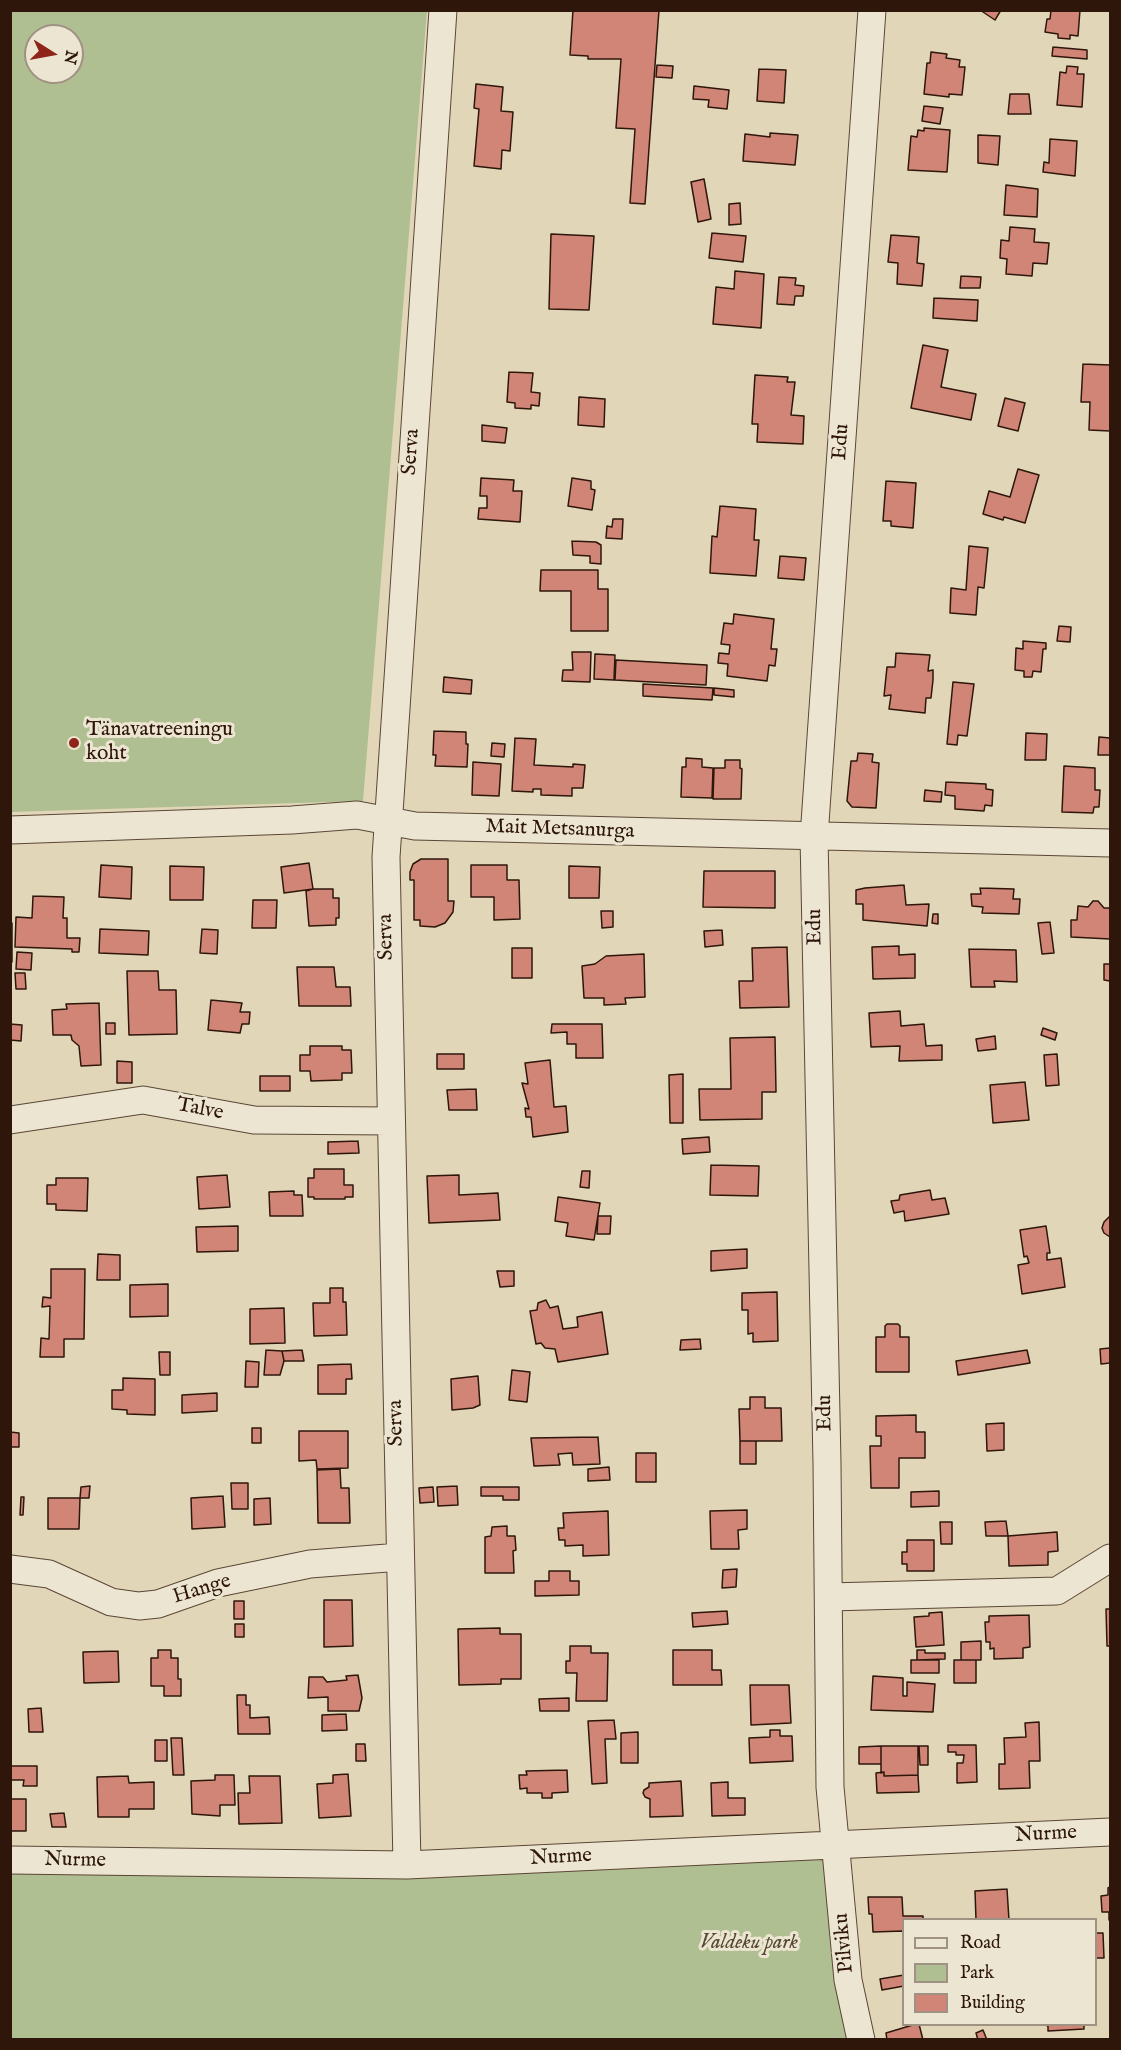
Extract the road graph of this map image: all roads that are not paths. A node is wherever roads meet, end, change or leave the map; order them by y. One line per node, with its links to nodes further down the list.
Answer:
1 (443, 10): 3 (street, Serva)
2 (872, 10): 5 (street, Edu)
3 (387, 822): 4 (street, Mait Metsanurga); 5 (street, Mait Metsanurga); 8 (street, Serva)
4 (10, 830)
5 (814, 837): 6 (street, Mait Metsanurga); 12 (street, Edu)
6 (1110, 843)
7 (10, 1120): 8 (street, Talve)
8 (391, 1121): 9 (street, Serva)
9 (400, 1557): 11 (street, Hange); 16 (street, Serva)
10 (1110, 1558): 12 (street)
11 (10, 1569)
12 (828, 1597): 14 (street, Edu)
13 (1110, 1832): 14 (street, Nurme)
14 (837, 1846): 16 (street, Nurme); 17 (street, Pilviku)
15 (10, 1860): 16 (street, Nurme)
16 (407, 1865)
17 (861, 2040)

